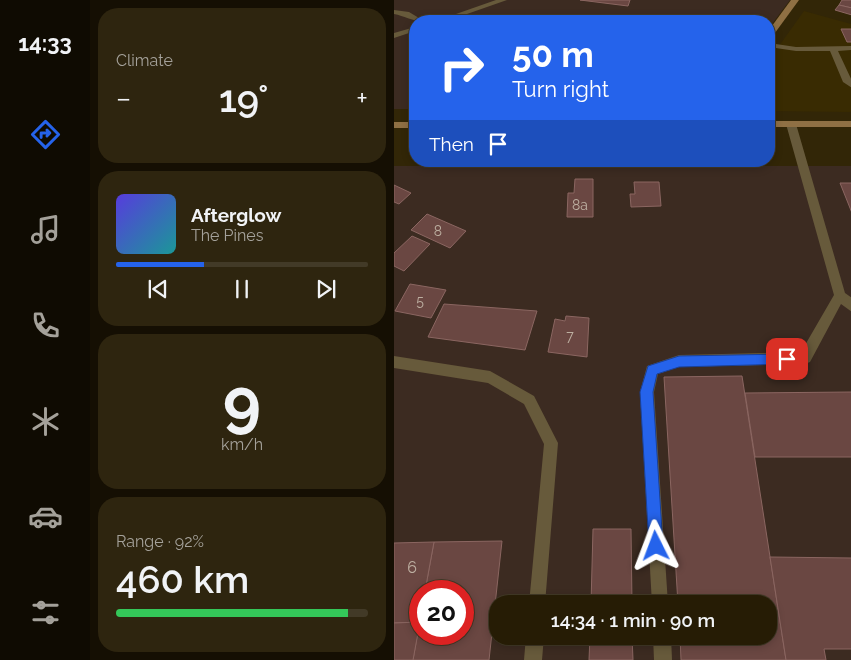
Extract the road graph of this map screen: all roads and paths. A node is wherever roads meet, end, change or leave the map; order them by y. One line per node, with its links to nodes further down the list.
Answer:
1 (503, 0): 4 (street)
2 (795, 0): 6 (main road)
3 (394, 12): 5 (street)
4 (458, 15)
5 (409, 16)
6 (775, 27)
7 (409, 31): 8 (street)
8 (394, 36)
9 (775, 46): 10 (street)
10 (832, 48): 11 (street); 12 (street)
11 (851, 48)
12 (851, 86)
13 (775, 124): 14 (main road)
14 (791, 124): 15 (main road); 18 (street)
15 (851, 124)
16 (394, 125): 17 (main road)
17 (409, 125)
18 (840, 295): 19 (street); 22 (street)
19 (851, 307)
20 (394, 362): 21 (street)
21 (539, 595)
22 (659, 595)
23 (534, 645): 25 (street)
24 (662, 645): 26 (street)
25 (533, 660)
26 (663, 660)

